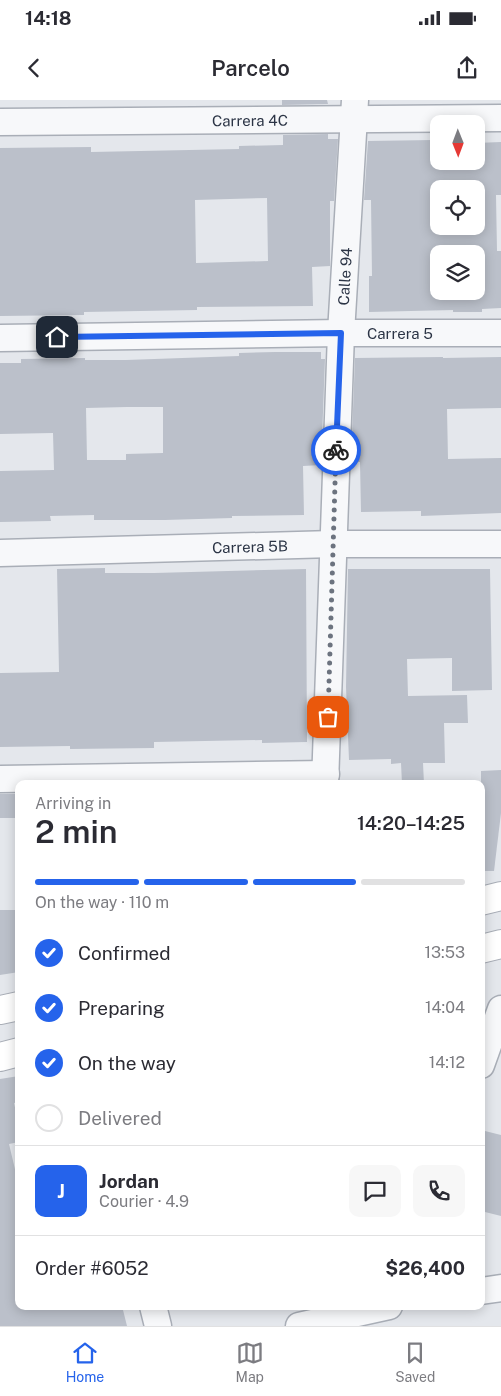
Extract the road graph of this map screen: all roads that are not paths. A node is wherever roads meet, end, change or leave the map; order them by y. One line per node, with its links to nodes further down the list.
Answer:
1 (354, 109): 2 (street, Carrera 4C); 3 (street, Carrera 4C); 4 (street, Calle 94)
2 (501, 118)
3 (0, 122)
4 (341, 333): 5 (street, Carrera 5); 6 (street, Carrera 5); 7 (street, Calle 94)
5 (501, 333)
6 (0, 338)
7 (333, 544): 8 (street, Carrera 5B); 9 (street, Carrera 5B); 11 (street, Calle 94)
8 (501, 544)
9 (0, 553)
10 (0, 779): 11 (street)
11 (325, 779)
12 (501, 896): 13 (main road)
13 (485, 899)
14 (501, 944): 15 (main road)
15 (485, 948)
16 (15, 1007): 18 (main road)
17 (501, 1009): 20 (street)
18 (0, 1010)
19 (15, 1053): 21 (main road)
20 (485, 1054)
21 (0, 1057)
22 (501, 1288): 23 (street)
23 (485, 1290)
24 (154, 1310): 26 (street)
25 (371, 1310): 27 (street)
26 (158, 1326)
27 (299, 1326)

